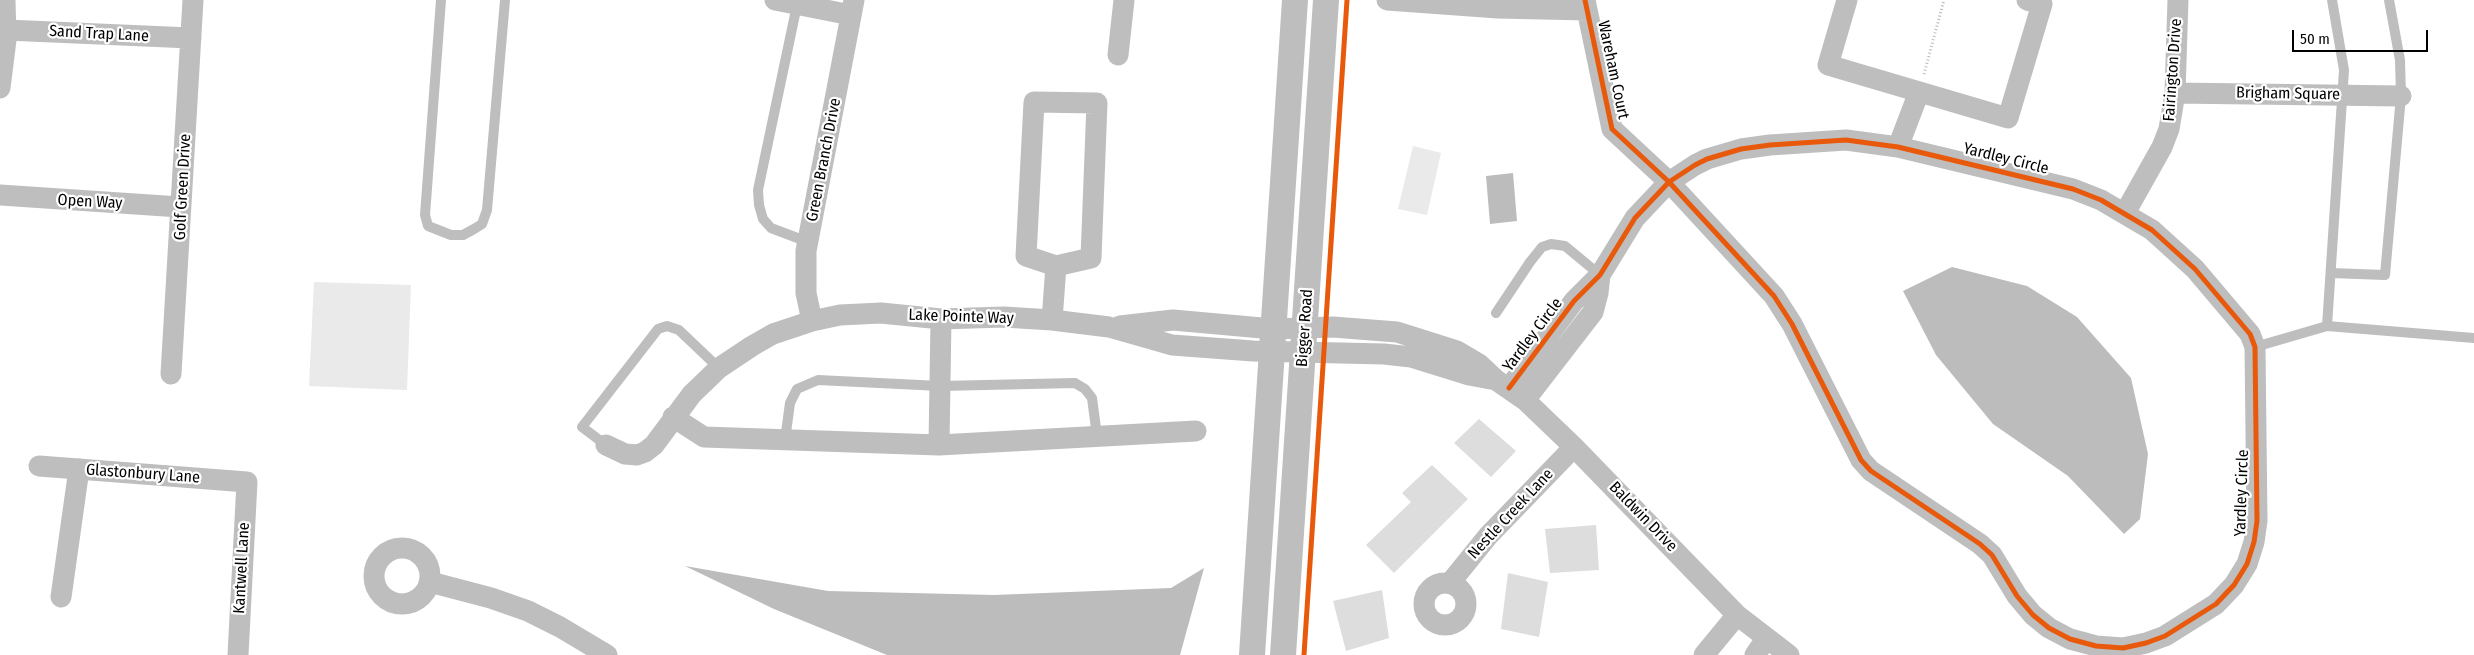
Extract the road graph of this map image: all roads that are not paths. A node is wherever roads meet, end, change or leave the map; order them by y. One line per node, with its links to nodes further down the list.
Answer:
1 (6, 0): 19 (street)
2 (193, 0): 20 (street, Golf Green Drive)
3 (441, 0): 4 (lane)
4 (505, 0)
5 (775, 0): 16 (street)
6 (1124, 0): 21 (street)
7 (1295, 0): 42 (street, Bigger Road)
8 (1326, 0): 43 (street, Bigger Road)
9 (1387, 0): 15 (street, Wareham Court)
10 (1847, 0): 23 (street)
11 (2027, 0): 23 (street)
12 (2332, 0): 25 (lane)
13 (2389, 0): 26 (lane)
14 (2177, 2): 24 (street, Fairington Drive)
15 (1498, 4): 17 (street, Wareham Court)
16 (797, 5): 18 (street); 32 (lane)
17 (1586, 5): 28 (street, Wareham Court)
18 (853, 8): 32 (street, Green Branch Drive)
19 (6, 30): 20 (street, Sand Trap Lane); 22 (street)
20 (191, 38): 30 (street, Golf Green Drive)
21 (1118, 55)
22 (0, 88)
23 (1919, 92): 27 (street)
24 (2174, 93): 25 (street, Brigham Square); 31 (street, Fairington Drive)
25 (2343, 95): 26 (street, Brigham Square); 34 (lane)
26 (2401, 96): 34 (lane)
27 (1898, 147): 28 (street, Yardley Circle); 31 (street, Yardley Circle)
28 (1670, 182): 35 (street, Yardley Circle); 44 (street, Yardley Circle)
29 (0, 195): 30 (street, Open Way)
30 (180, 207): 46 (street, Golf Green Drive)
31 (2125, 212): 44 (street, Yardley Circle)
32 (808, 242): 39 (street, Green Branch Drive)
33 (1056, 266): 33 (street); 38 (street)
34 (2331, 272): 40 (lane)
35 (1600, 275): 36 (lane); 48 (street, Yardley Circle)
36 (1496, 313)
37 (941, 319): 38 (street, Lake Pointe Way); 39 (street, Lake Pointe Way); 47 (street)
38 (1052, 320): 42 (street, Lake Pointe Way)
39 (812, 321): 45 (street, Lake Pointe Way)
40 (2327, 326): 41 (lane); 44 (lane)
41 (2474, 338)
42 (1273, 340): 43 (street, Lake Pointe Way); 66 (street, Bigger Road)
43 (1304, 340): 48 (street); 67 (street, Bigger Road)
44 (2255, 347)
45 (719, 368): 49 (street, Lake Pointe Way); 53 (lane)
46 (172, 374)
47 (940, 386): 51 (lane); 52 (lane); 54 (street)
48 (1510, 389): 55 (street, Baldwin Drive)
49 (673, 417): 52 (street); 53 (street, Lake Pointe Way)
50 (1196, 431): 51 (street)
51 (1097, 436): 54 (street)
52 (785, 440): 54 (street)
53 (606, 445)
54 (939, 445)
55 (1574, 447): 60 (street, Nestle Creek Lane); 62 (street, Baldwin Drive)
56 (39, 466): 57 (street, Glastonbury Lane)
57 (79, 470): 58 (street, Glastonbury Lane); 61 (street)
58 (247, 482): 64 (street, Kantwell Lane)
59 (430, 582): 65 (street)
60 (1450, 583)
61 (61, 597)
62 (1738, 615): 63 (street, Baldwin Drive); 68 (street)
63 (1761, 647): 69 (street, Baldwin Drive)
64 (238, 655)
65 (606, 655)
66 (1252, 655)
67 (1283, 655)
68 (1704, 655)
69 (1789, 655)

